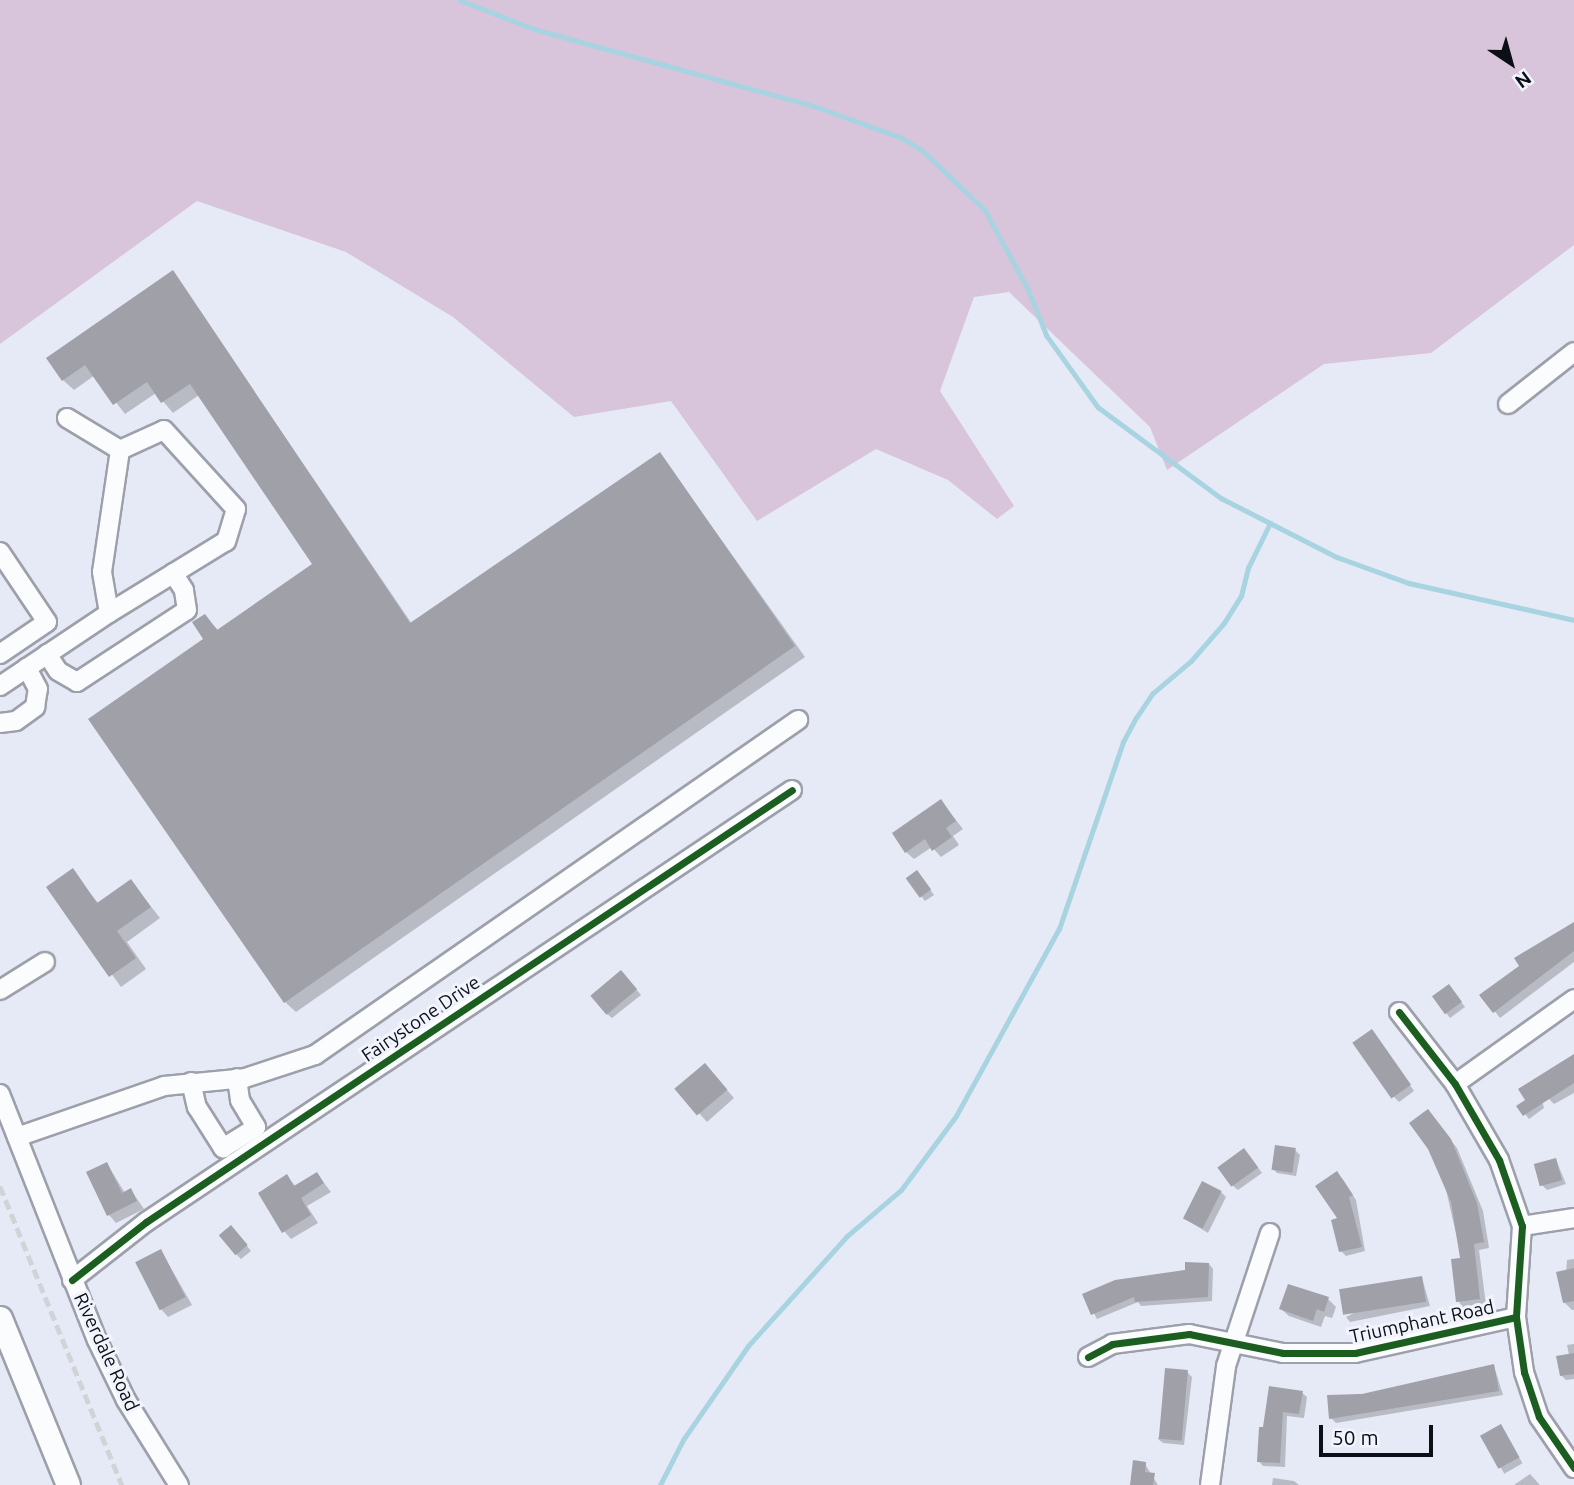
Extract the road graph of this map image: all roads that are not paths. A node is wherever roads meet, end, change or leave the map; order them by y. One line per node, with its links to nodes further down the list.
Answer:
1 (1574, 352): 2 (street)
2 (1508, 404)
3 (67, 418): 4 (street)
4 (120, 450): 6 (street); 7 (street)
5 (0, 552): 8 (street)
6 (173, 573): 7 (street); 9 (street)
7 (109, 613): 9 (street)
8 (0, 654)
9 (47, 654): 10 (street)
10 (27, 668): 11 (street); 13 (street)
11 (0, 686)
12 (798, 720): 19 (street)
13 (0, 723)
14 (792, 790): 27 (street, Fairystone Drive)
15 (45, 962): 16 (street)
16 (0, 990)
17 (1574, 999): 21 (street)
18 (1399, 1012): 21 (street)
19 (237, 1078): 20 (street); 20 (street)
20 (191, 1082): 23 (street)
21 (1455, 1084): 25 (street)
22 (0, 1094): 23 (street, Riverdale Road)
23 (17, 1137): 27 (street, Riverdale Road)
24 (1574, 1218): 25 (street)
25 (1522, 1226): 28 (street)
26 (1270, 1233): 30 (street)
27 (72, 1280): 34 (street, Riverdale Road)
28 (1516, 1317): 30 (street, Triumphant Road); 32 (street)
29 (0, 1318): 33 (main road)
30 (1233, 1340): 31 (street, Triumphant Road); 35 (street)
31 (1088, 1357)
32 (1574, 1468)
33 (68, 1485)
34 (179, 1485)
35 (1210, 1485)

